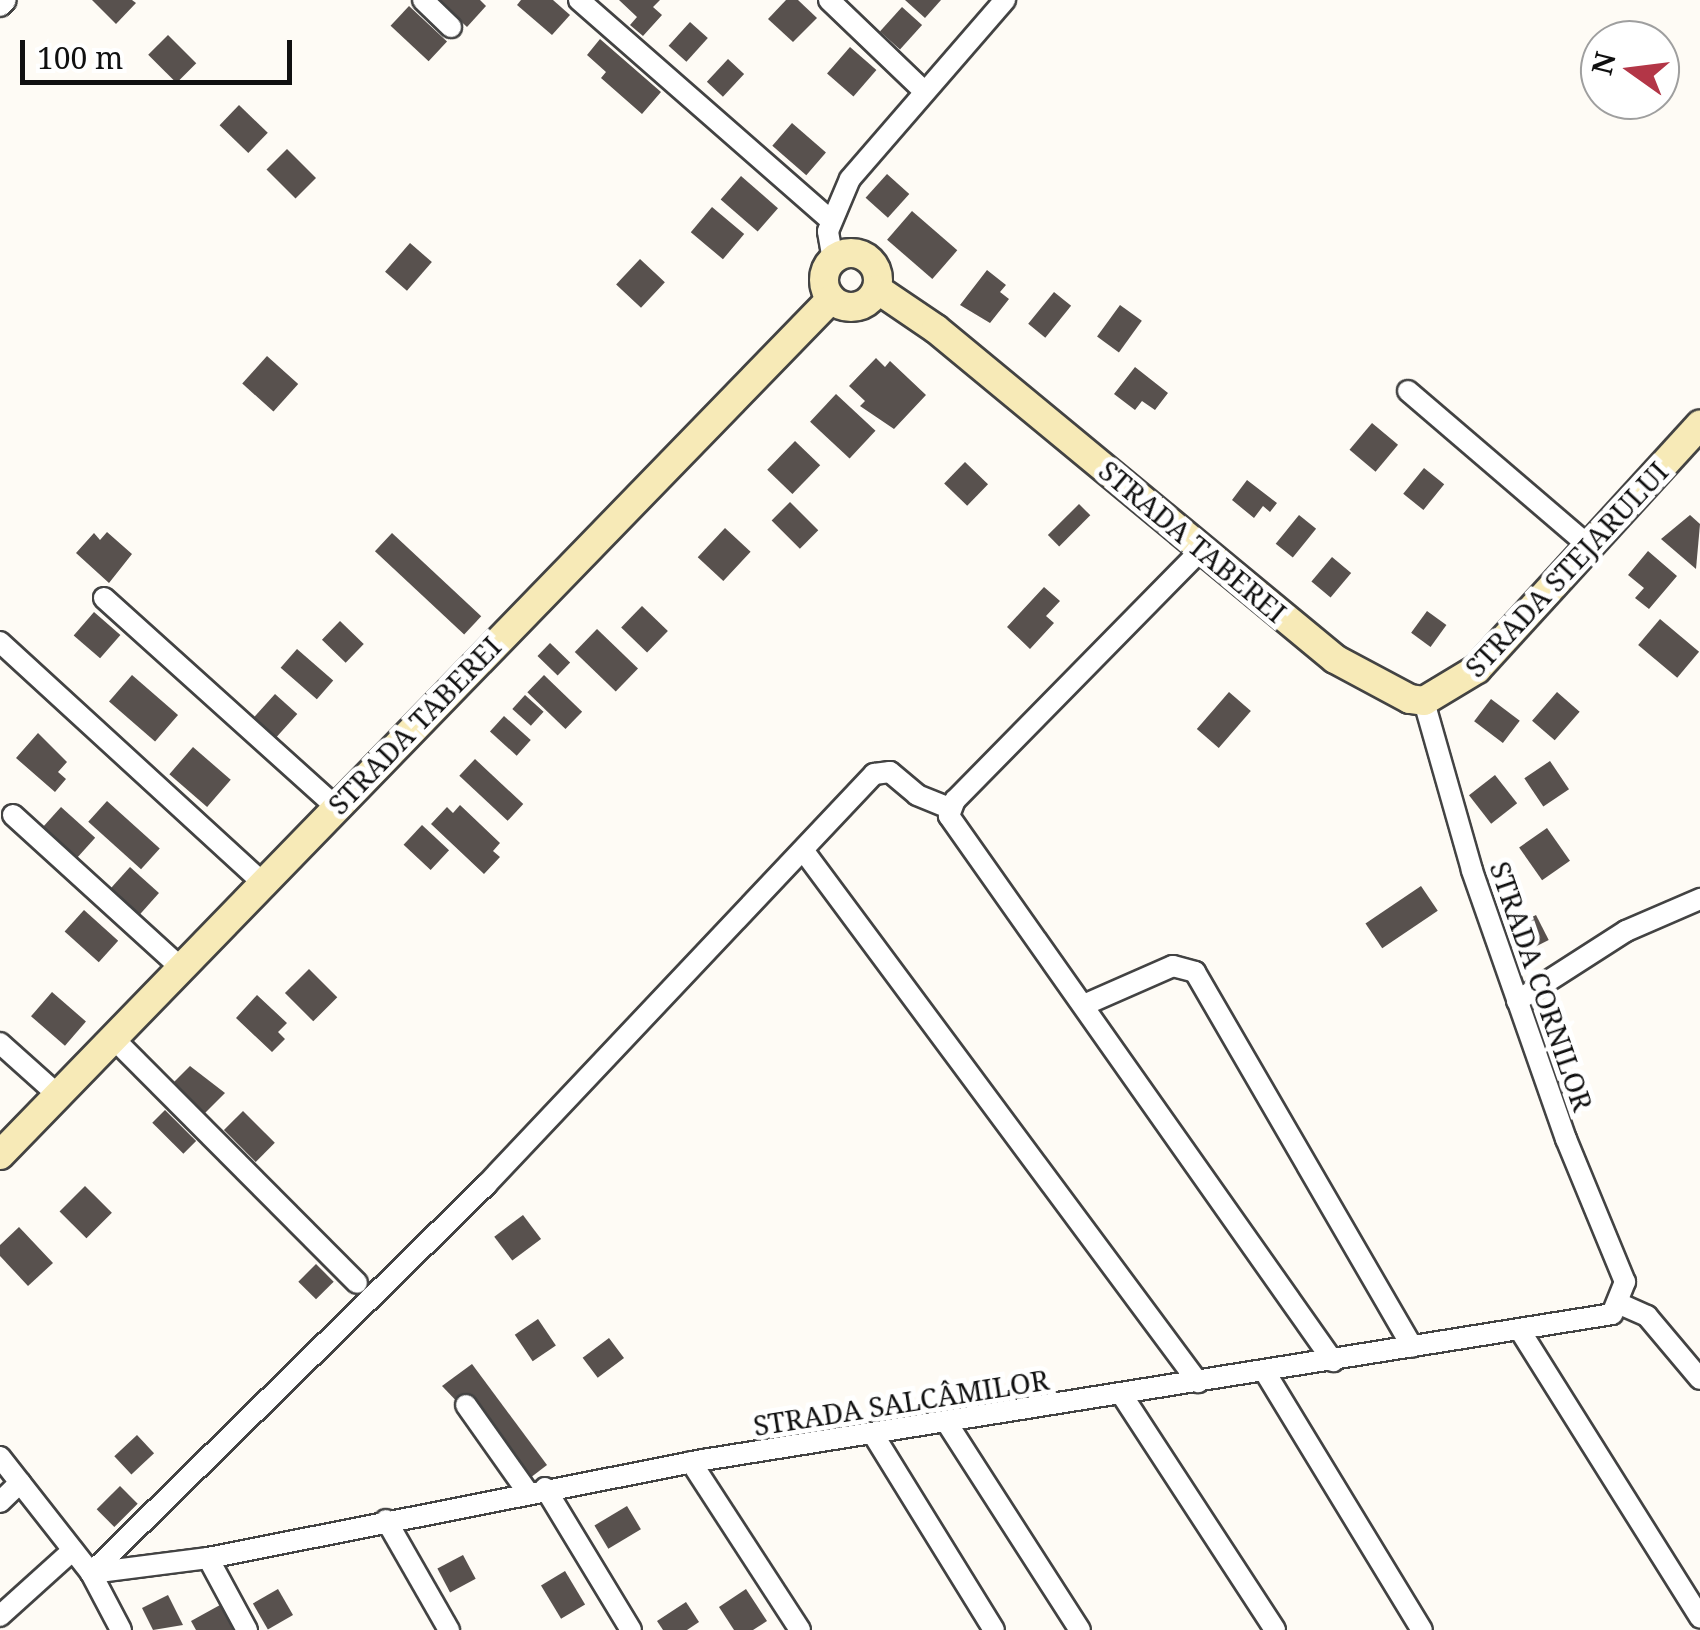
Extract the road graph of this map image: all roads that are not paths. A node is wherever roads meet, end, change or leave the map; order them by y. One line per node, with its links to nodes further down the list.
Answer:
1 (6, 0): 6 (street)
2 (423, 0): 7 (street)
3 (579, 0): 9 (street)
4 (828, 0): 8 (street)
5 (1005, 0): 8 (street)
6 (0, 6)
7 (450, 27)
8 (924, 91): 9 (street)
9 (830, 220): 10 (street)
10 (832, 260): 11 (street, STRADA TABEREI); 12 (street)
11 (877, 289): 12 (street); 16 (street, STRADA TABEREI)
12 (830, 299): 20 (street, STRADA TABEREI)
13 (1408, 391): 15 (street)
14 (1699, 428): 15 (street, STRADA STEJARULUI)
15 (1590, 547): 19 (street, STRADA STEJARULUI)
16 (1202, 548): 19 (street, STRADA TABEREI); 21 (street)
17 (104, 598): 20 (street)
18 (0, 642): 24 (street)
19 (1424, 701): 27 (street, STRADA CORNILOR)
20 (335, 806): 24 (street, STRADA TABEREI)
21 (950, 808): 23 (street); 28 (street)
22 (13, 815): 26 (street)
23 (803, 850): 41 (street); 54 (street)
24 (262, 882): 26 (street, STRADA TABEREI)
25 (1700, 899): 27 (street)
26 (180, 967): 29 (street, STRADA TABEREI)
27 (1518, 1001): 35 (street, STRADA CORNILOR)
28 (1084, 1005): 37 (street); 38 (street)
29 (112, 1037): 32 (street, STRADA TABEREI); 34 (street)
30 (0, 1043): 32 (street)
31 (0, 1060): 32 (street)
32 (53, 1100): 33 (street, STRADA TABEREI)
33 (0, 1155)
34 (356, 1283)
35 (1620, 1304): 36 (street, STRADA SALCÂMILOR); 40 (street)
36 (1520, 1332): 37 (street, STRADA SALCÂMILOR); 56 (street)
37 (1412, 1347): 38 (street, STRADA SALCÂMILOR)
38 (1333, 1361): 39 (street, STRADA SALCÂMILOR)
39 (1265, 1372): 41 (street, STRADA SALCÂMILOR); 65 (street)
40 (1700, 1379)
41 (1198, 1382): 42 (street, STRADA SALCÂMILOR)
42 (1122, 1395): 44 (street, STRADA SALCÂMILOR); 64 (street)
43 (466, 1405): 49 (street)
44 (947, 1423): 45 (street, STRADA SALCÂMILOR); 63 (street)
45 (874, 1434): 47 (street, STRADA SALCÂMILOR); 62 (street)
46 (0, 1457): 48 (street)
47 (691, 1462): 49 (street, STRADA SALCÂMILOR); 61 (street)
48 (20, 1483): 50 (street); 52 (street)
49 (536, 1490): 51 (street, STRADA SALCÂMILOR); 60 (street)
50 (0, 1502)
51 (386, 1520): 53 (street, STRADA SALCÂMILOR); 59 (street)
52 (73, 1550): 54 (street); 55 (street)
53 (208, 1558): 54 (street, STRADA SALCÂMILOR); 58 (street)
54 (91, 1573): 57 (street)
55 (0, 1616)
56 (1700, 1617)
57 (121, 1630)
58 (247, 1630)
59 (449, 1630)
60 (631, 1630)
61 (800, 1630)
62 (994, 1630)
63 (1080, 1630)
64 (1274, 1630)
65 (1422, 1630)

